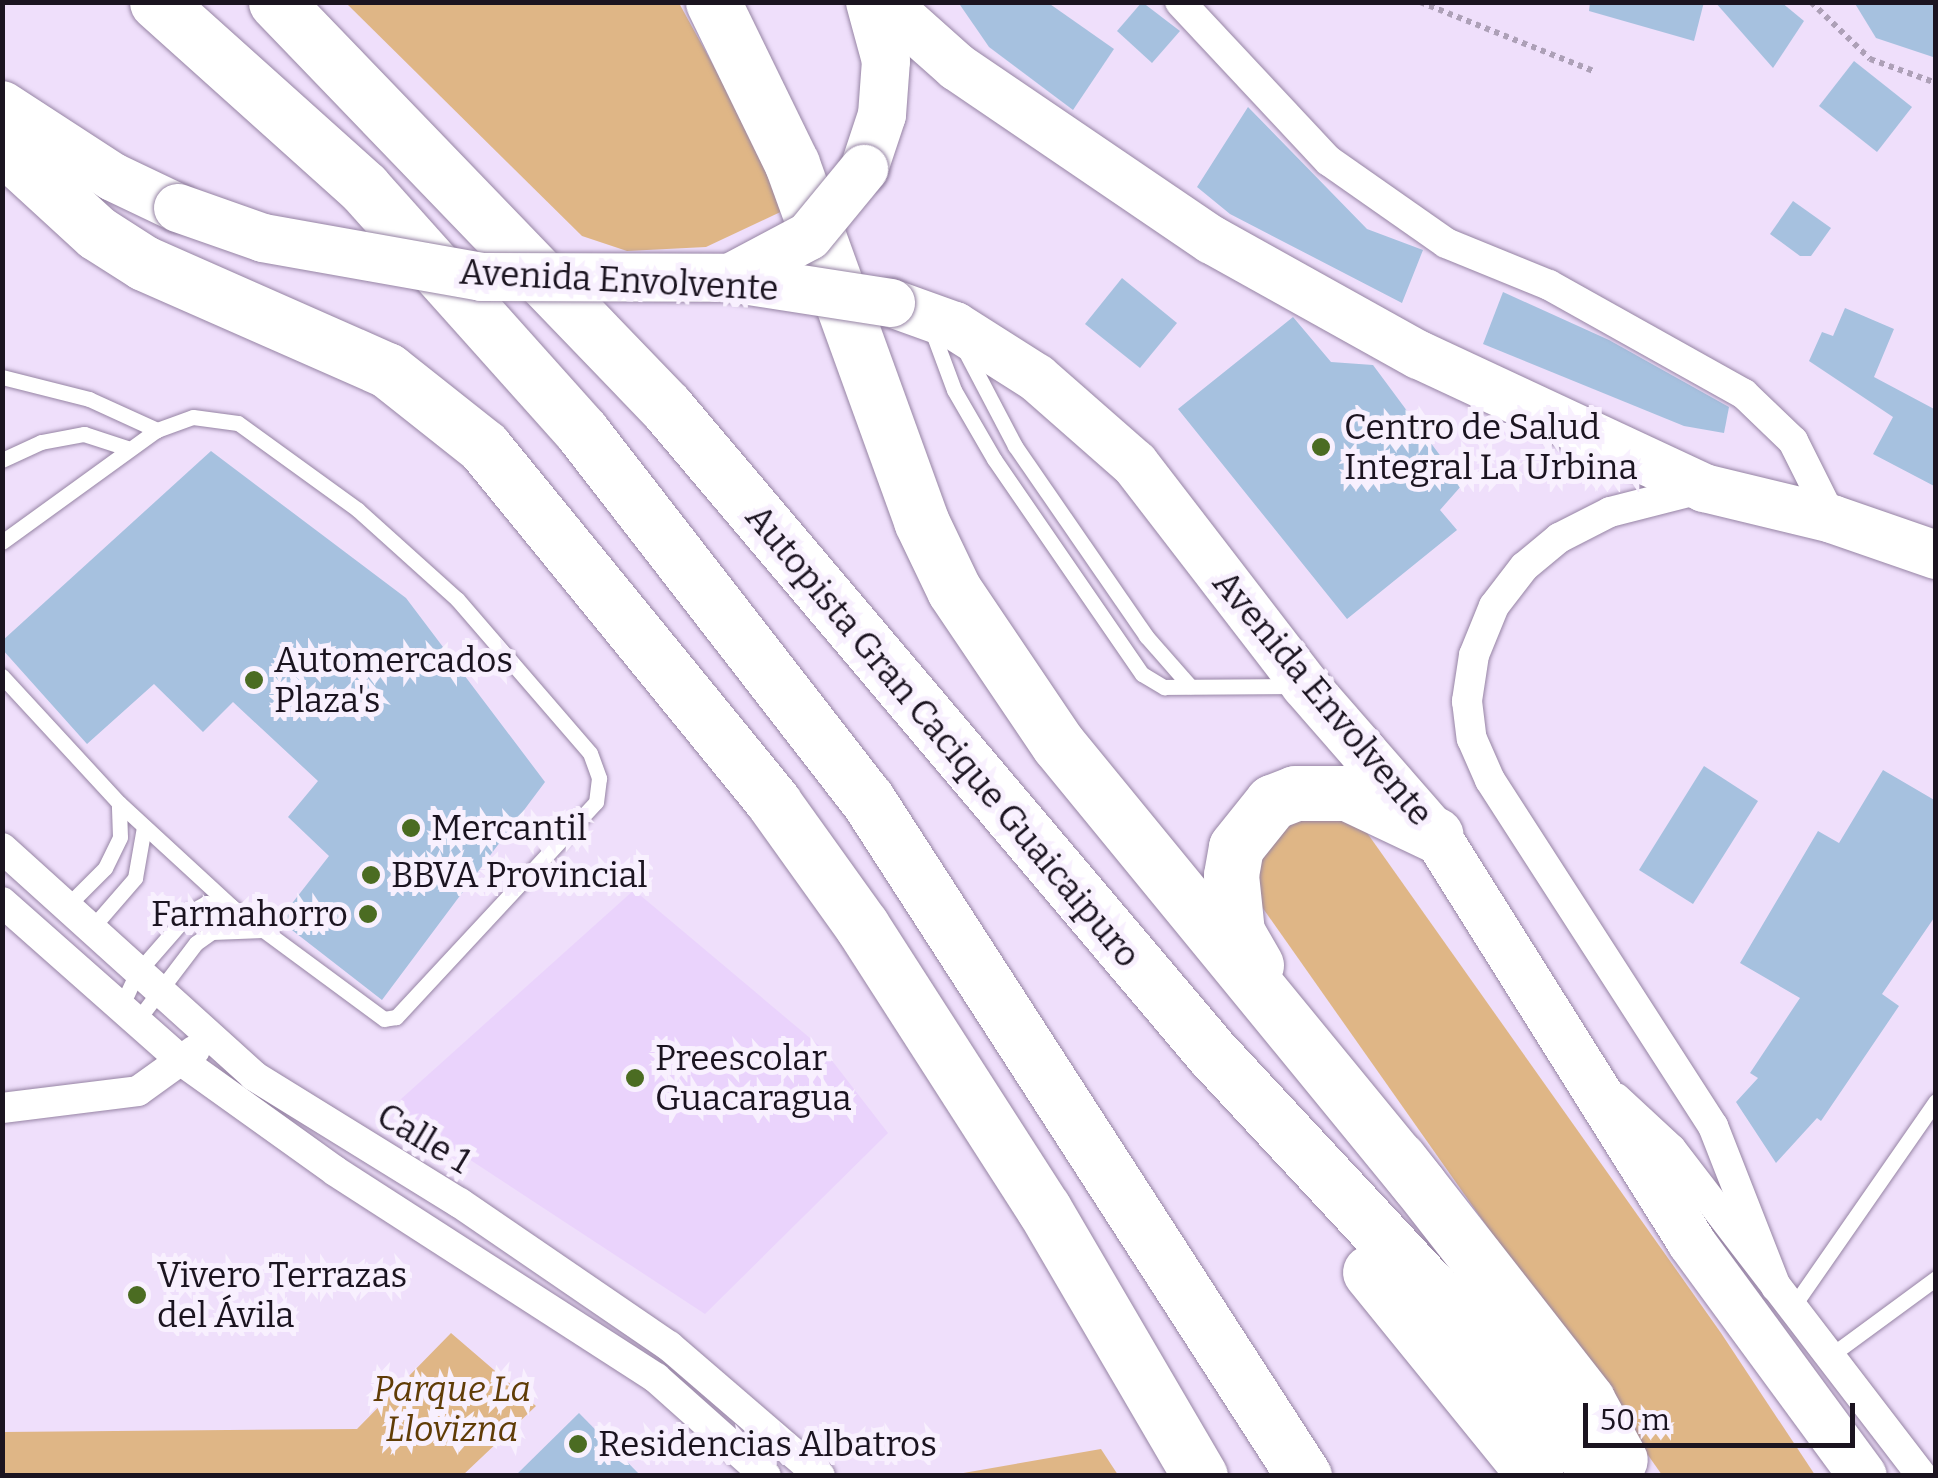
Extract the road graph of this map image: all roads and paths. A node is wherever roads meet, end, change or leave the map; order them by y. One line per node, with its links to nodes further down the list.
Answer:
1 (157, 2): 45 (highway)
2 (276, 2): 37 (highway, Autopista Gran Cacique Guaicaipuro)
3 (713, 2): 44 (highway)
4 (1180, 2): 19 (street)
5 (1420, 2): 8 (path)
6 (1811, 2): 9 (path)
7 (891, 7): 12 (main road, bridge); 18 (main road)
8 (1596, 72)
9 (1936, 83)
10 (2, 105): 12 (main road, Avenida Envolvente, bridge)
11 (2, 146): 53 (highway)
12 (730, 278): 13 (main road, Avenida Envolvente, bridge)
13 (924, 315): 23 (main road, Avenida Envolvente); 24 (lane); 24 (lane)
14 (2, 377): 15 (lane)
15 (156, 430): 16 (lane); 32 (lane)
16 (130, 448): 17 (lane); 20 (lane)
17 (2, 460)
18 (1704, 488): 19 (main road); 47 (street, Avenida Envolvente)
19 (1832, 519): 21 (main road)
20 (2, 542)
21 (1936, 554)
22 (2, 676): 25 (lane)
23 (1305, 685): 24 (lane); 27 (main road, Avenida Envolvente)
24 (1190, 686)
25 (119, 803): 26 (lane); 31 (lane)
26 (144, 827): 30 (lane); 33 (lane)
27 (1436, 835): 39 (main road, Avenida Envolvente); 44 (highway)
28 (2, 848): 31 (street, Calle 1)
29 (2, 902): 35 (street)
30 (231, 906): 32 (lane); 34 (lane)
31 (64, 909): 33 (street, Calle 1)
32 (263, 930): 34 (lane)
33 (88, 932): 34 (street, Calle 1)
34 (146, 983): 35 (lane); 35 (lane); 36 (street, Calle 1)
35 (128, 1016): 38 (street)
36 (207, 1038): 38 (street); 41 (street, Calle 1)
37 (1212, 1053): 56 (highway); 57 (highway, Autopista Gran Cacique Guaicaipuro)
38 (183, 1062): 42 (street); 43 (street)
39 (1577, 1062): 47 (street, Avenida Envolvente); 59 (main road, Avenida Envolvente)
40 (1936, 1101): 47 (lane)
41 (299, 1107): 43 (street); 48 (street, Calle 1)
42 (2, 1108)
43 (285, 1136): 50 (street)
44 (1420, 1186): 58 (highway)
45 (1122, 1199): 54 (highway); 55 (highway)
46 (1936, 1278): 49 (lane)
47 (1784, 1298): 49 (street, Avenida Envolvente)
48 (669, 1346): 50 (street); 52 (street, Calle 1)
49 (1830, 1356): 60 (street, Avenida Envolvente)
50 (656, 1378): 51 (street)
51 (766, 1476)
52 (820, 1476)
53 (1200, 1476)
54 (1242, 1476)
55 (1304, 1476)
56 (1536, 1476)
57 (1605, 1476)
58 (1629, 1476)
59 (1863, 1476)
60 (1922, 1476)

